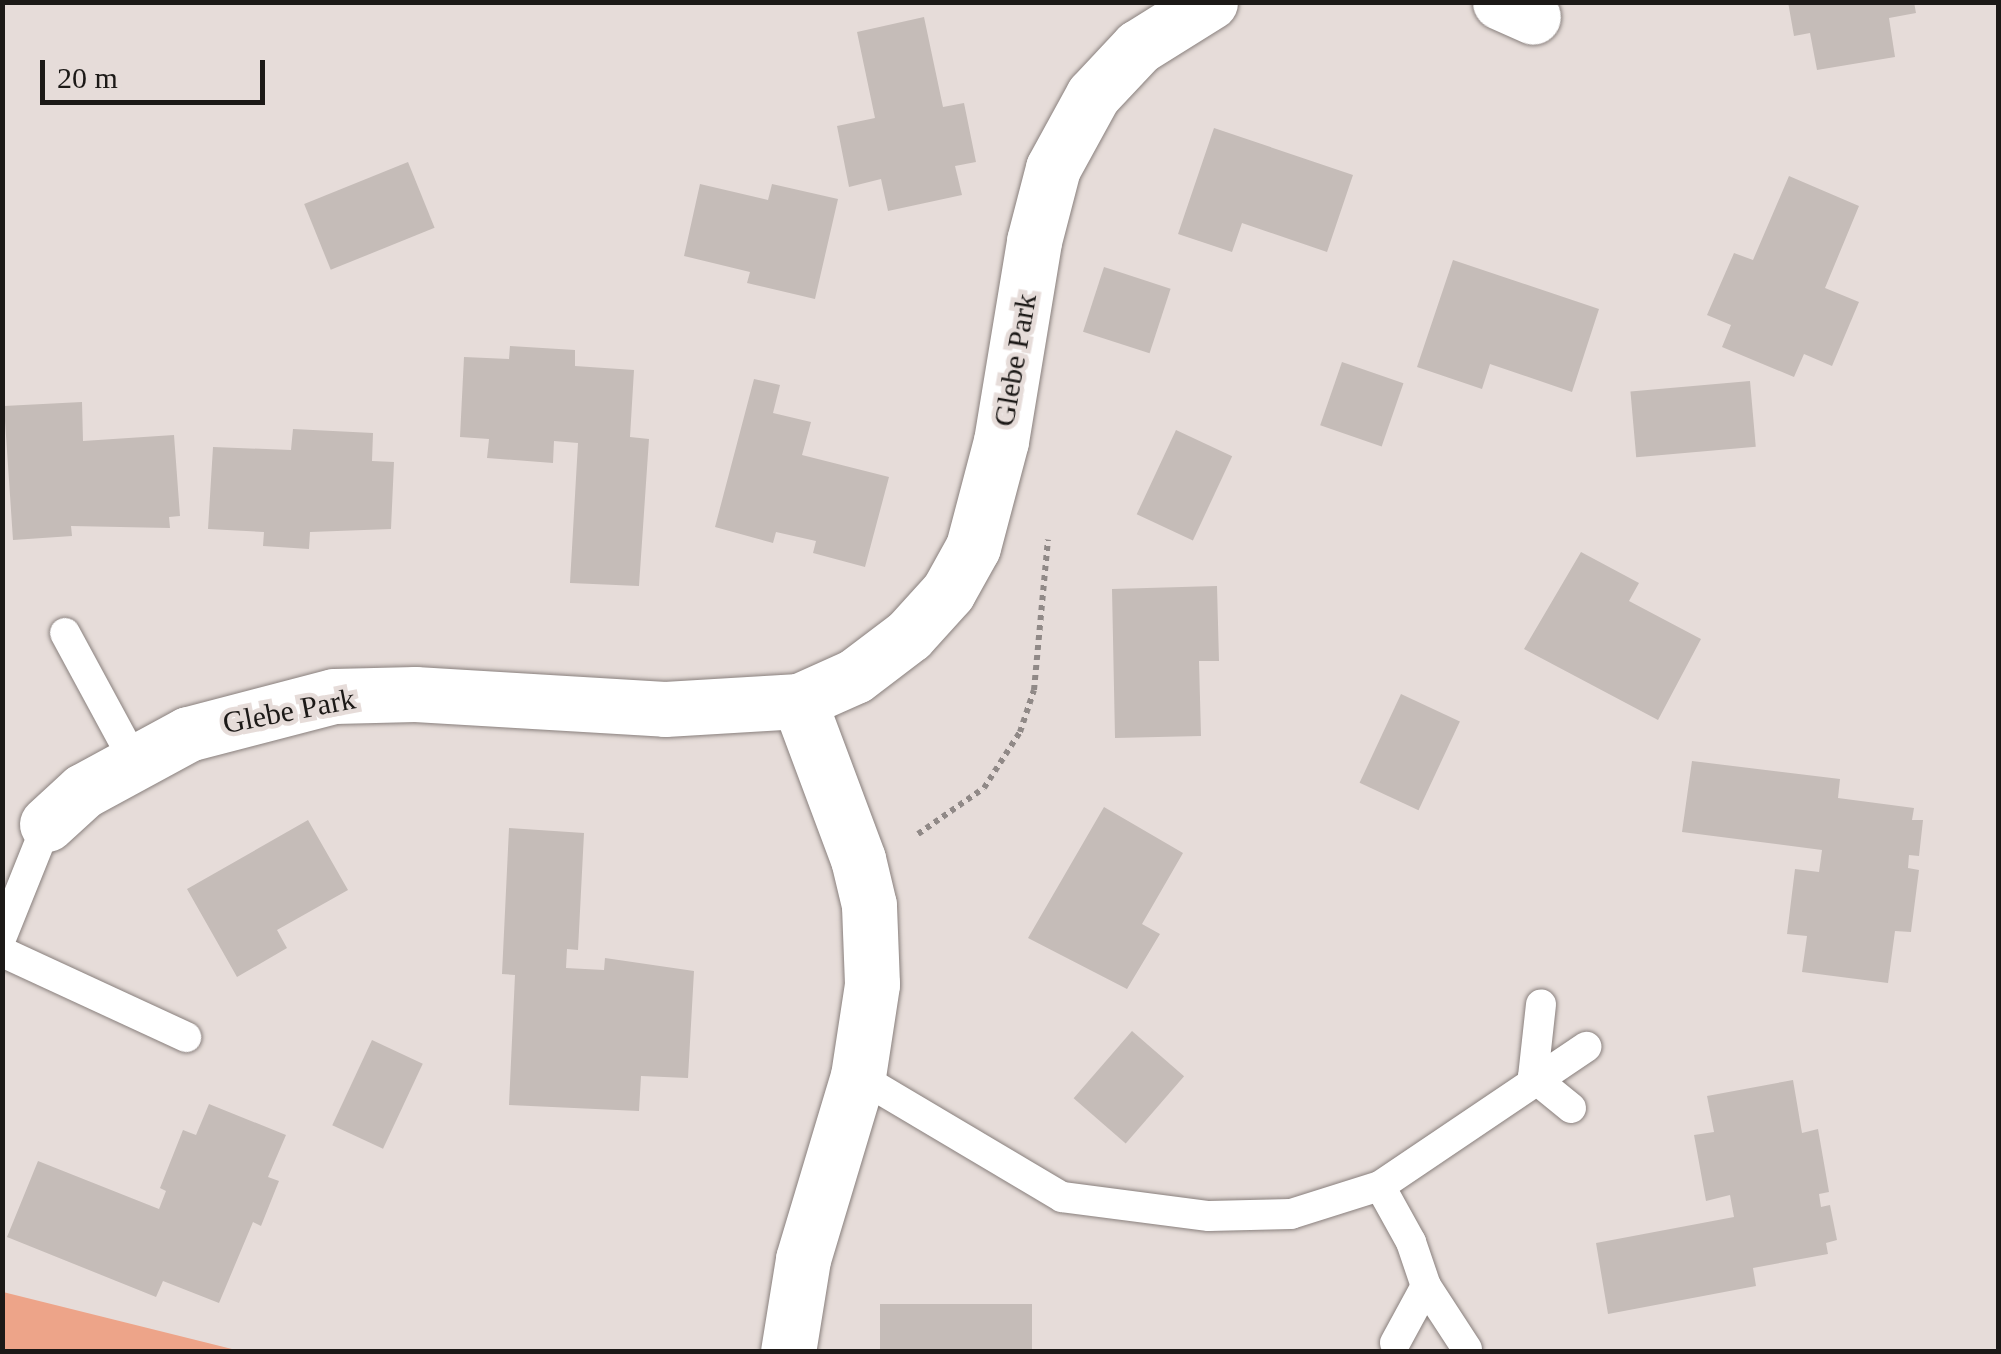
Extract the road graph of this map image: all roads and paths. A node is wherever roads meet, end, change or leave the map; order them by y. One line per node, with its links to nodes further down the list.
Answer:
1 (1210, 2): 3 (street, Glebe Park)
2 (66, 633): 4 (lane)
3 (799, 702): 4 (street, Glebe Park); 11 (street)
4 (133, 759): 5 (street, Glebe Park)
5 (47, 824): 6 (lane)
6 (2, 936)
7 (2, 952): 9 (lane)
8 (1541, 1004): 12 (lane)
9 (186, 1038)
10 (1586, 1047): 12 (lane)
11 (858, 1076): 14 (lane); 18 (street)
12 (1532, 1077): 13 (lane); 14 (lane)
13 (1571, 1108)
14 (1380, 1186): 15 (lane)
15 (1426, 1286): 16 (lane); 17 (lane)
16 (1395, 1343)
17 (1467, 1349)
18 (788, 1352)

